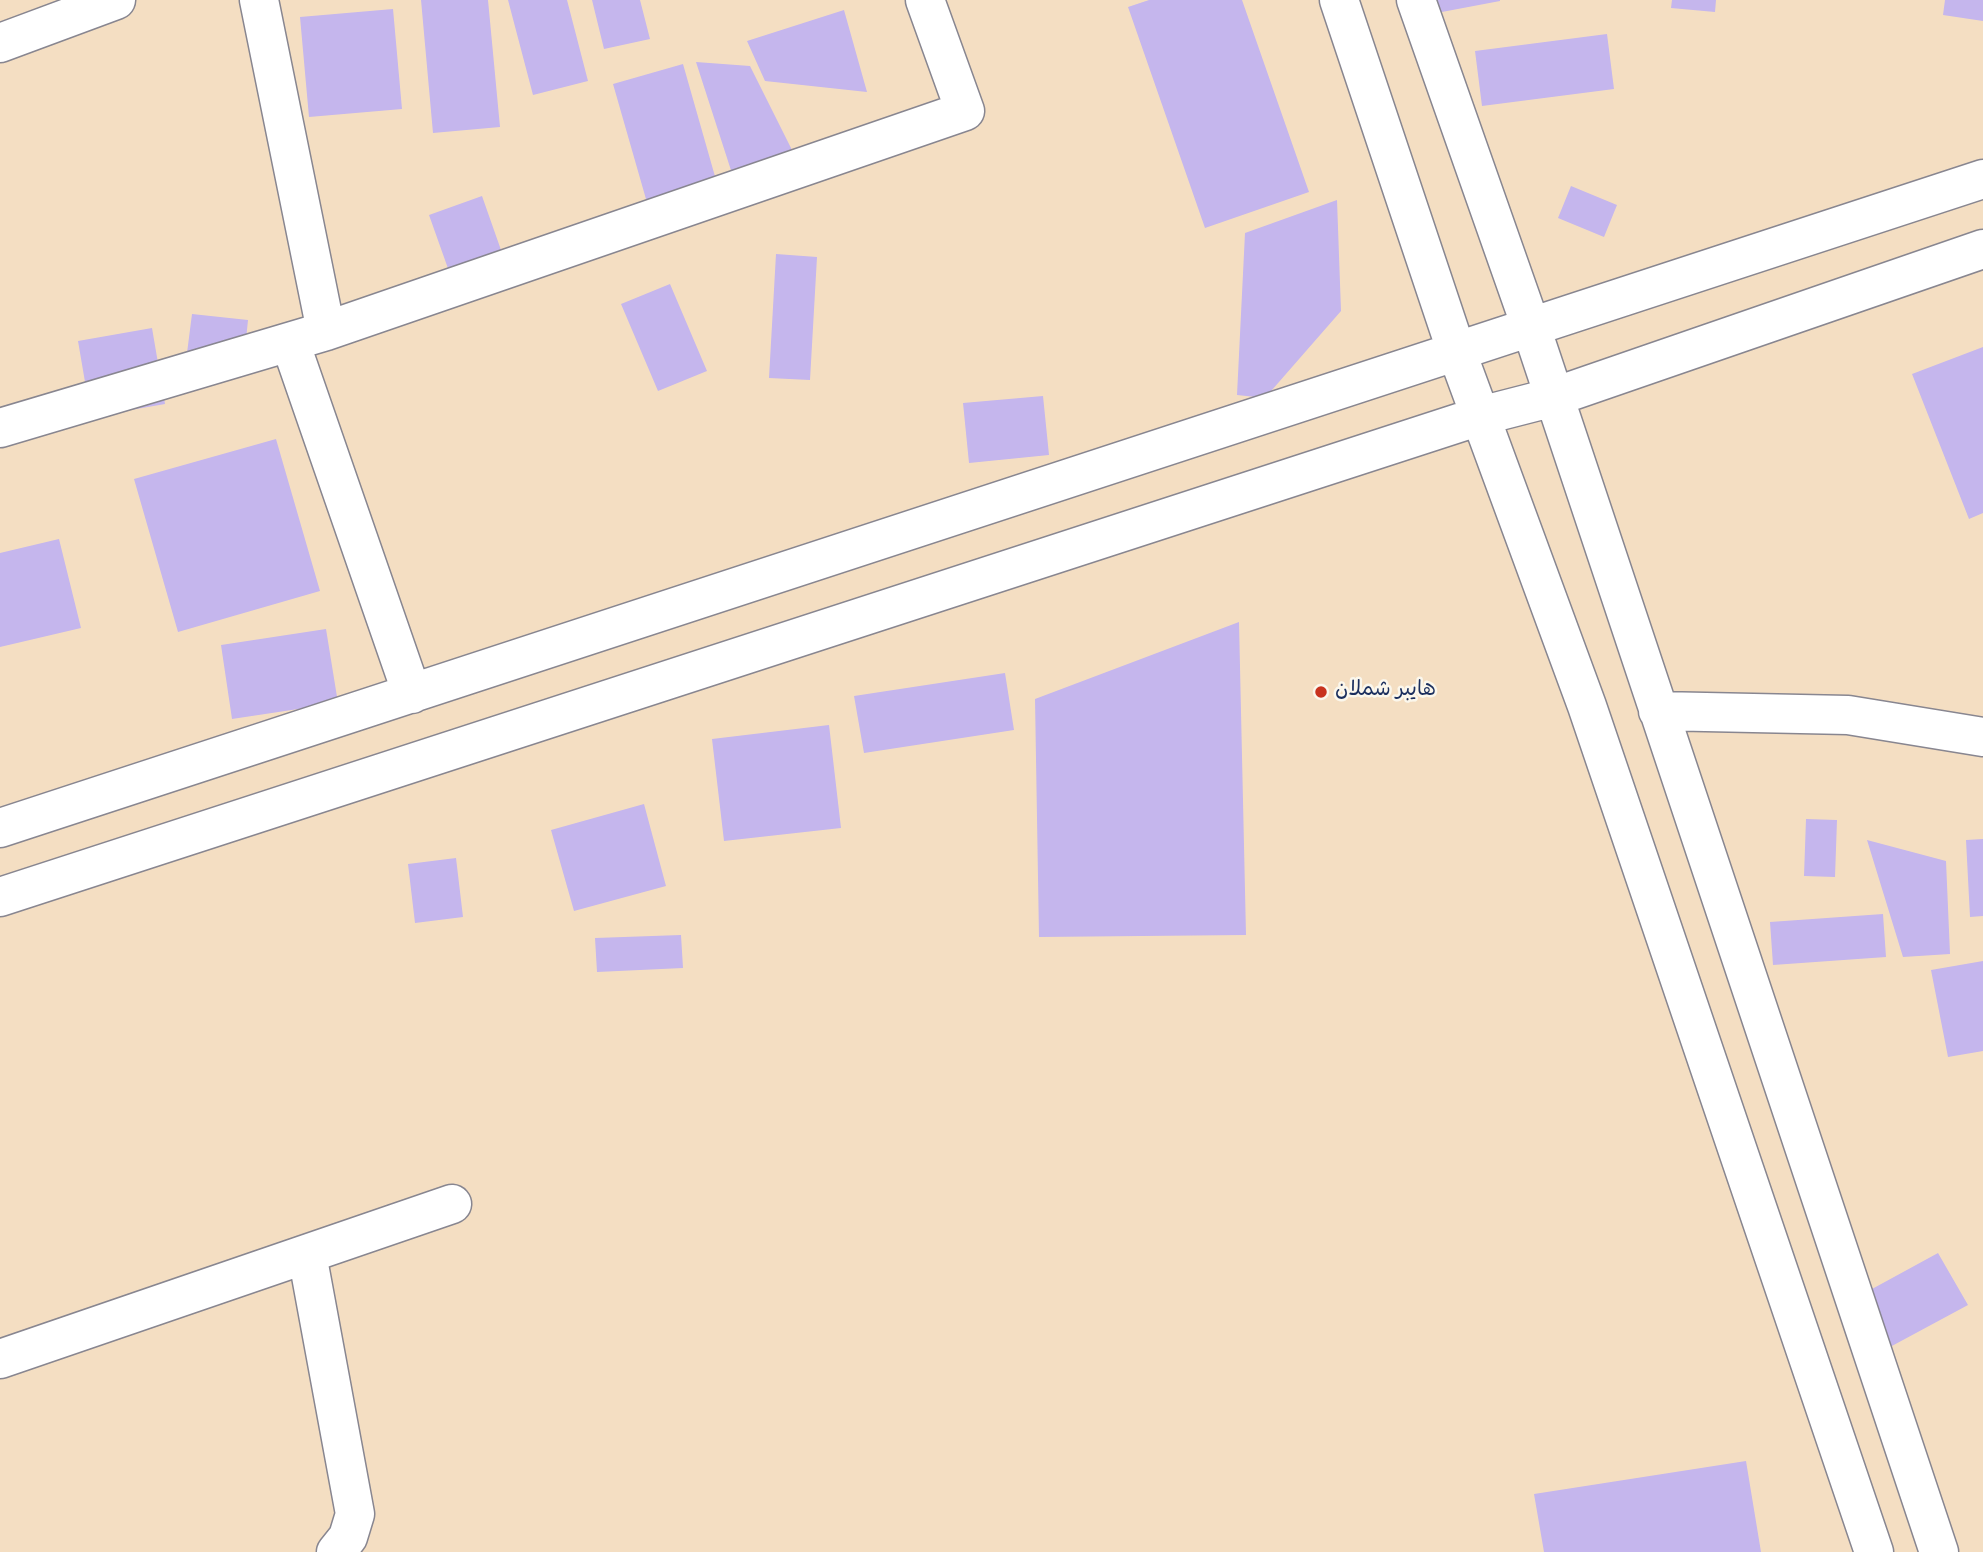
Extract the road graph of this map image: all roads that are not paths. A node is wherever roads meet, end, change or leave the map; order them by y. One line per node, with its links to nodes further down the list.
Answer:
1 (116, 0): 6 (street)
2 (259, 0): 10 (street)
3 (925, 0): 10 (street)
4 (1339, 0): 12 (street)
5 (1416, 0): 9 (street)
6 (0, 43)
7 (1983, 178): 9 (street)
8 (1983, 248): 13 (street)
9 (1530, 324): 12 (street); 13 (street)
10 (326, 331): 11 (street)
11 (290, 342): 15 (street); 16 (street)
12 (1456, 349): 14 (street); 16 (street)
13 (1554, 397): 14 (street); 17 (street)
14 (1480, 416): 20 (street); 25 (street)
15 (0, 428)
16 (412, 694): 19 (street)
17 (1658, 711): 18 (street); 26 (street)
18 (1983, 737)
19 (0, 828)
20 (0, 897)
21 (452, 1204): 22 (street)
22 (307, 1254): 23 (street); 24 (street)
23 (0, 1359)
24 (336, 1552)
25 (1874, 1552)
26 (1940, 1552)

